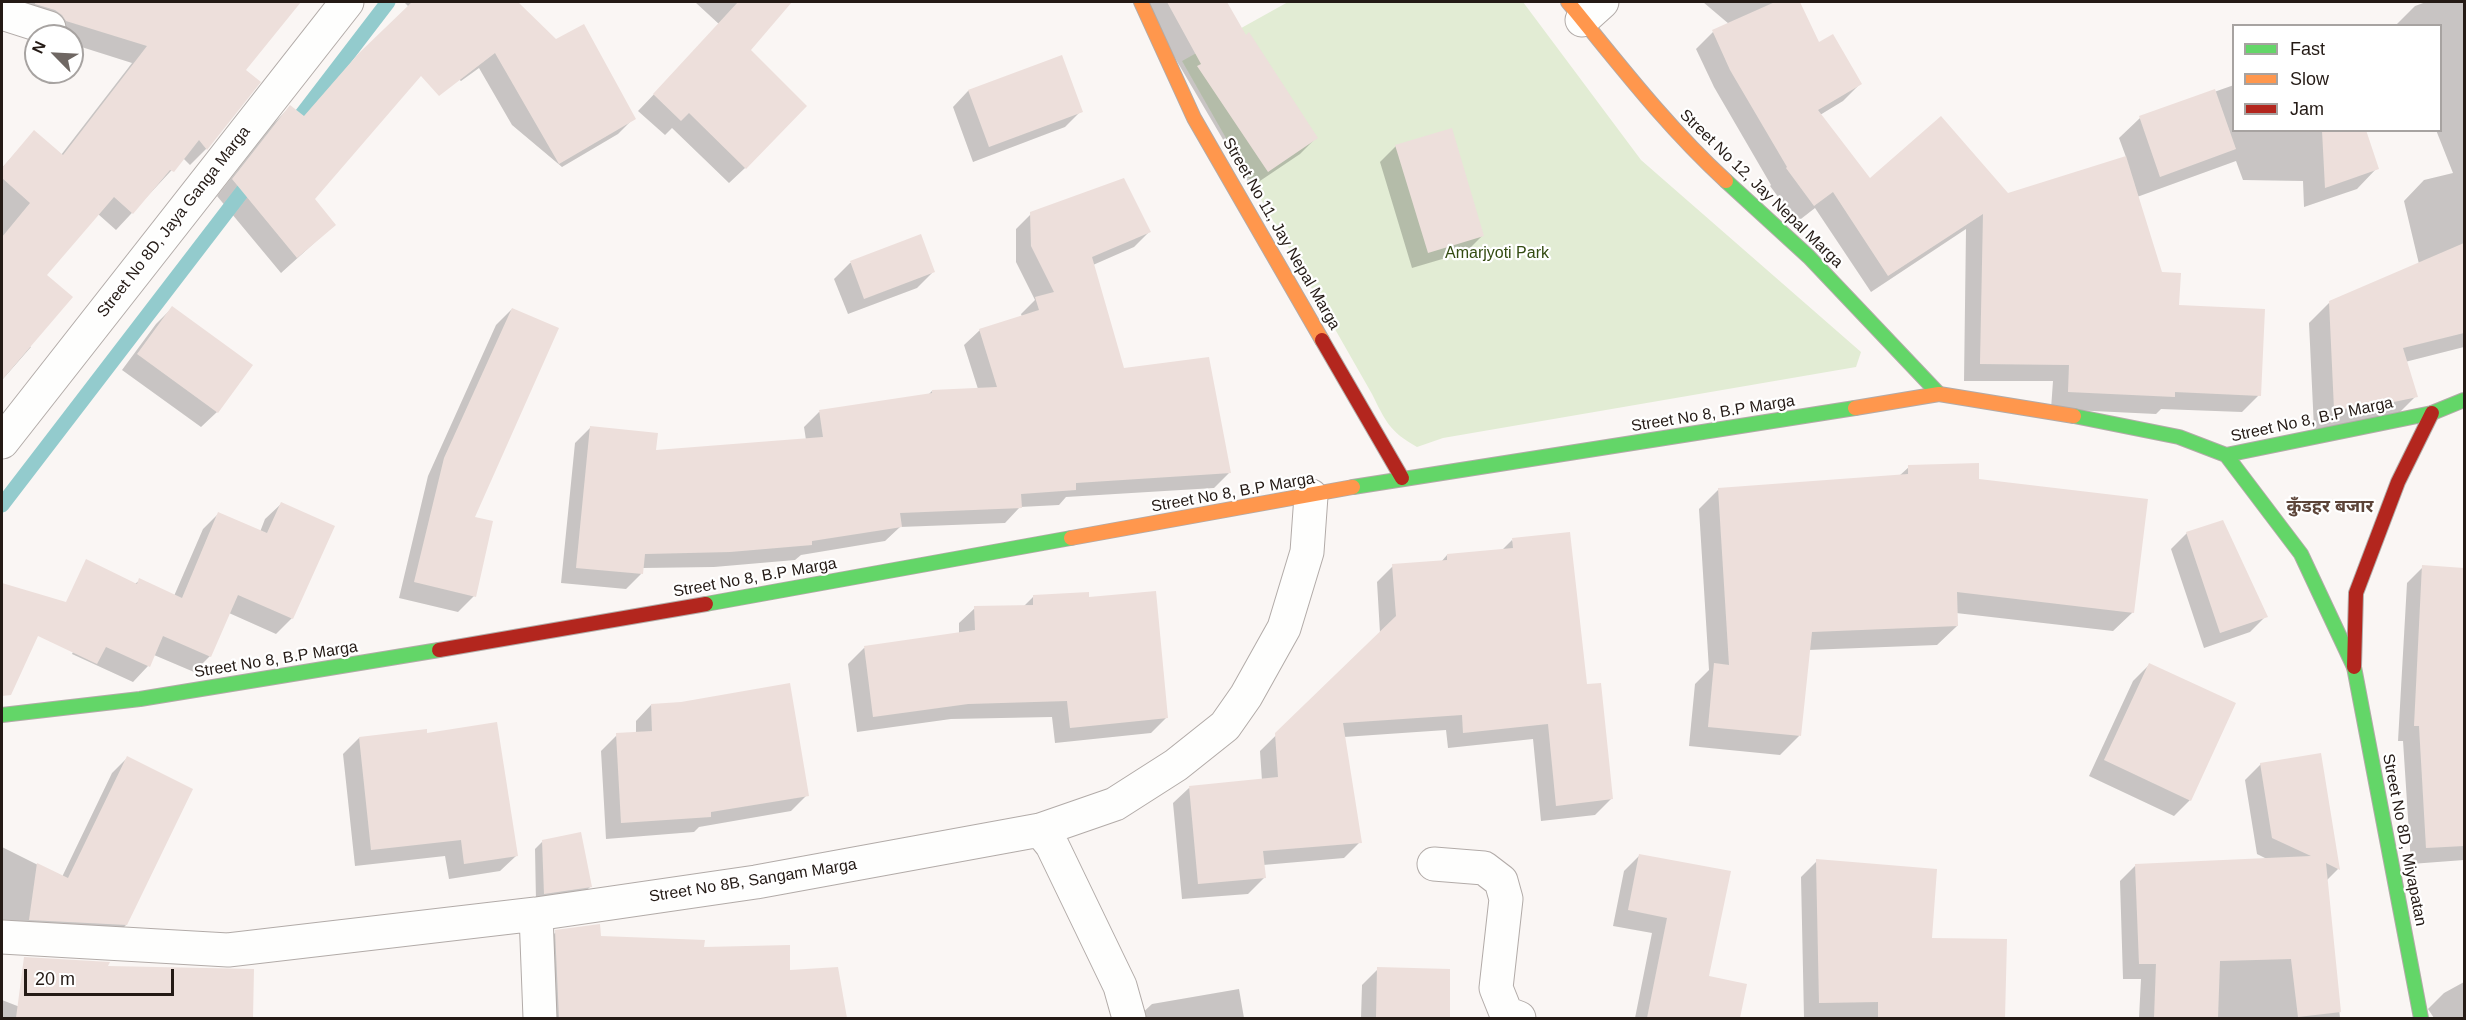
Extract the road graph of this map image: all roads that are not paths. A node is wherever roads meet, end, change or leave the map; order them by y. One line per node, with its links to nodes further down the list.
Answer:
1 (346, 2): 9 (street, Street No 8D, Jaya Ganga Marga)
2 (1141, 2): 11 (main road, Street No 11, Jay Nepal Marga)
3 (1584, 8): 6 (main road, Street No 12, Jay Nepal Marga)
4 (2, 13): 5 (street)
5 (36, 24)
6 (1939, 394): 10 (main road, Street No 8, B.P Marga); 11 (main road, Street No 8, B.P Marga)
7 (2464, 400): 8 (main road, Street No 8, B.P Marga)
8 (2432, 413): 10 (main road, Street No 8, B.P Marga); 13 (main road, Street No 8D, Miyapatan)
9 (2, 442)
10 (2226, 455): 13 (main road, Street No 8D, Miyapatan)
11 (1402, 478): 12 (main road, Street No 8, B.P Marga)
12 (1311, 496): 14 (main road, Street No 8, B.P Marga); 15 (street, Street No 8B, Sangam Marga)
13 (2354, 667): 22 (main road, Street No 8D, Miyapatan)
14 (2, 715)
15 (1040, 830): 17 (street, Street No 8B, Sangam Marga); 20 (street)
16 (1434, 864): 21 (street)
17 (536, 914): 18 (street, Street No 8B, Sangam Marga); 19 (street)
18 (2, 937)
19 (540, 1018)
20 (1129, 1018)
21 (1519, 1018)
22 (2421, 1018)

